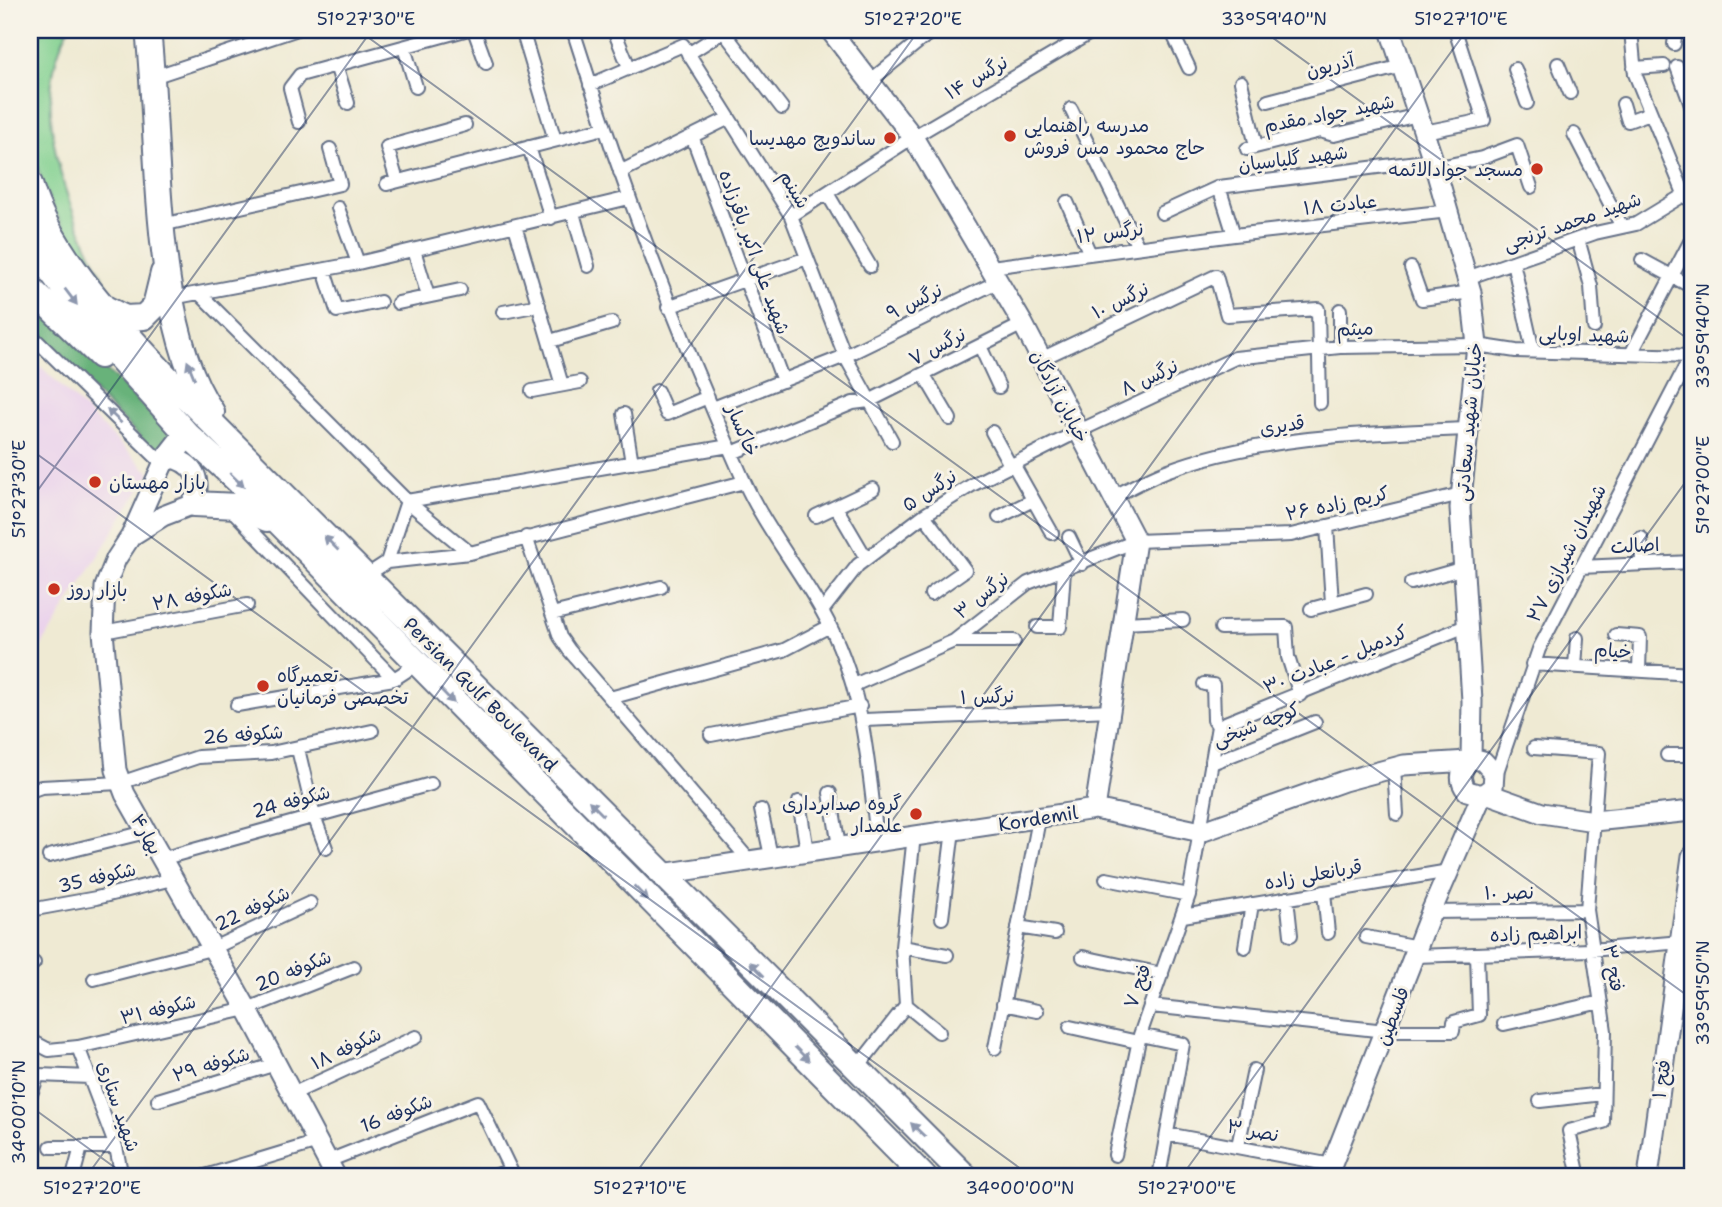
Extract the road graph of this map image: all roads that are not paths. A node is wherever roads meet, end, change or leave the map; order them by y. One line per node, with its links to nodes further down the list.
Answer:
1 (148, 30): 28 (highway)
2 (295, 30): 28 (street)
3 (465, 30): 18 (street)
4 (474, 30): 20 (street)
5 (522, 30): 50 (street)
6 (573, 30): 31 (street, خاکسار)
7 (830, 30): 29 (street, خیابان آزادگان)
8 (933, 30): 29 (street)
9 (1095, 30): 49 (street, نرگس ۱۴)
10 (1171, 30): 25 (street)
11 (1390, 30): 23 (street, خیابان شهید سعادتی)
12 (1455, 30): 44 (street, شهید جواد مقدم)
13 (1631, 30): 26 (street)
14 (1676, 30): 17 (street)
15 (718, 32): 19 (street); 38 (street)
16 (615, 33): 24 (street)
17 (1674, 44)
18 (404, 47): 22 (street); 32 (street)
19 (688, 54): 24 (street); 42 (street, شبنم)
20 (486, 63)
21 (1558, 64): 33 (street)
22 (336, 65): 35 (street); 43 (street)
23 (1402, 66): 34 (street, آذریون); 44 (street, خیابان شهید سعادتی)
24 (629, 67): 31 (street)
25 (1189, 68)
26 (1634, 68): 39 (street); 41 (street)
27 (1515, 69): 36 (street)
28 (153, 77): 68 (highway)
29 (870, 81): 49 (street, خیابان آزادگان)
30 (1241, 82): 44 (street, شهید جواد مقدم)
31 (590, 85): 46 (street, خاکسار)
32 (416, 87)
33 (1570, 93)
34 (1268, 101)
35 (348, 103)
36 (1527, 103)
37 (1623, 104): 41 (street)
38 (782, 108)
39 (1692, 108)
40 (1071, 109): 75 (street)
41 (1650, 113): 59 (street)
42 (727, 119): 48 (street); 66 (street, شبنم)
43 (299, 122)
44 (1421, 124): 53 (street, خیابان شهید سعادتی)
45 (466, 125): 51 (street)
46 (604, 128): 50 (street); 54 (street, خاکسار)
47 (1574, 134): 70 (street)
48 (692, 136): 54 (street); 89 (street, شهید علی اکبر باقرزاده)
49 (913, 137): 58 (street, نرگس ۱۴); 87 (street, خیابان آزادگان)
50 (555, 140): 51 (street)
51 (528, 147): 67 (street)
52 (330, 149): 68 (street)
53 (1434, 164): 56 (street, شهید گلیاسیان); 57 (street, شهید گلیاسیان); 63 (street, خیابان شهید سعادتی)
54 (620, 172): 60 (street, خاکسار)
55 (30, 184): 101 (highway, Persian Gulf Boulevard)
56 (1219, 187): 65 (street, شهید گلیاسیان); 71 (street)
57 (1531, 187)
58 (827, 193): 66 (street, نرگس ۱۴); 84 (street)
59 (1690, 196): 70 (street, شهید محمد ترنجی)
60 (629, 198): 64 (street); 100 (street, خاکسار)
61 (1067, 202): 77 (street)
62 (338, 208): 82 (street)
63 (1449, 211): 71 (street, عبادت ۱۸); 90 (street, خیابان شهید سعادتی)
64 (573, 213): 67 (street); 83 (street)
65 (1162, 213)
66 (791, 216): 79 (street, شبنم)
67 (551, 218): 69 (street)
68 (162, 225): 78 (highway)
69 (516, 226): 76 (street); 99 (street)
70 (1622, 227): 73 (street, شهید محمد ترنجی)
71 (1234, 235): 75 (street, نرگس ۱۲)
72 (1692, 238): 88 (street)
73 (1578, 239): 81 (street, شهید محمد ترنجی); 106 (street)
74 (30, 243): 134 (highway, Persian Gulf Boulevard, one-way to 134)
75 (1138, 247): 77 (street, نرگس ۱۲)
76 (414, 250): 82 (street); 95 (street)
77 (1090, 254): 87 (street, نرگس ۱۲)
78 (166, 258): 96 (highway); 101 (highway)
79 (807, 258): 89 (street); 115 (street, شبنم)
80 (1642, 260): 88 (street)
81 (1513, 262): 90 (street, شهید محمد ترنجی); 113 (street)
82 (358, 263): 86 (street)
83 (588, 266)
84 (870, 266)
85 (1411, 268): 90 (street, شهید محمد ترنجی)
86 (324, 270): 94 (street); 97 (street)
87 (995, 274): 105 (street, خیابان آزادگان); 115 (street, نرگس ۹)
88 (1672, 276): 91 (street); 114 (street)
89 (745, 281): 100 (street); 120 (street, شهید علی اکبر باقرزاده)
90 (1471, 285): 109 (street, خیابان شهید سعادتی)
91 (1692, 287)
92 (30, 288): 134 (highway)
93 (460, 290): 95 (street)
94 (199, 293): 96 (street); 146 (street)
95 (428, 296): 98 (street)
96 (172, 298): 140 (highway, one-way to 96)
97 (380, 302)
98 (398, 303)
99 (539, 305): 103 (street); 108 (street)
100 (668, 307): 128 (street, خاکسار)
101 (106, 309): 140 (highway, Persian Gulf Boulevard)
102 (1340, 310): 111 (street)
103 (503, 312)
104 (612, 323): 108 (street)
105 (1023, 324): 110 (street, نرگس ۷); 117 (street, خیابان آزادگان)
106 (1594, 327)
107 (30, 334): 137 (street, one-way to 107)
108 (550, 341): 122 (street)
109 (1477, 345): 111 (street, میثم); 113 (street, شهید اوبایی); 131 (street, خیابان شهید سعادتی)
110 (980, 346): 119 (street, نرگس ۷); 123 (street)
111 (1340, 347): 112 (street, میثم)
112 (1317, 350): 116 (street, میثم); 117 (street, نرگس ۱۰); 127 (street)
113 (1533, 351): 114 (street, شهید اوبایی)
114 (1630, 354): 118 (street, شهید اوبایی)
115 (845, 356): 120 (street, نرگس ۹); 126 (street, شبنم)
116 (1235, 358): 132 (street, نرگس ۸)
117 (1041, 359): 132 (street, خیابان آزادگان)
118 (1691, 359): 167 (street, شهیدان شیرازی ۲۷)
119 (925, 374): 126 (street, نرگس ۷); 130 (street)
120 (783, 381): 128 (street, نرگس ۹)
121 (580, 382): 122 (street)
122 (562, 385): 124 (street)
123 (999, 387)
124 (532, 390)
125 (657, 391): 128 (street, نرگس ۹)
126 (869, 401): 135 (street, شبنم); 136 (street, نرگس ۷)
127 (1320, 402)
128 (711, 403): 136 (street, خاکسار)
129 (624, 414): 138 (street)
130 (950, 419)
131 (1466, 429): 143 (street, خیابان شهید سعادتی); 144 (street, قدیری)
132 (1079, 431): 139 (street, نرگس ۵); 144 (street, خیابان آزادگان)
133 (992, 432): 139 (street)
134 (187, 434): 137 (highway); 156 (highway, Persian Gulf Boulevard, one-way to 156)
135 (892, 441)
136 (731, 450): 138 (street, نرگس ۷); 141 (street, خاکسار)
137 (166, 460): 147 (street); 155 (street, بهار۴)
138 (632, 463): 146 (street, نرگس ۷)
139 (1012, 465): 145 (street); 150 (street, نرگس ۵)
140 (256, 467): 170 (highway, Persian Gulf Boulevard, one-way to 140)
141 (744, 482): 157 (street); 178 (street, خاکسار)
142 (873, 489): 149 (street)
143 (1461, 494): 153 (street, کریم زاده ۲۶); 168 (street, خیابان شهید سعادتی)
144 (1113, 497): 160 (street, خیابان آزادگان)
145 (1033, 500): 152 (street); 154 (street)
146 (408, 501): 161 (street); 163 (street)
147 (194, 504): 148 (highway); 155 (street)
148 (226, 504): 156 (highway); 196 (street)
149 (836, 507): 151 (street); 162 (street)
150 (924, 515): 162 (street, نرگس ۵); 173 (street)
151 (816, 516)
152 (999, 517)
153 (1327, 526): 160 (street, کریم زاده ۲۶); 175 (street)
154 (1052, 533)
155 (131, 536): 186 (street, بهار۴)
156 (292, 537): 191 (highway, Persian Gulf Boulevard)
157 (526, 537): 161 (street); 179 (street)
158 (1069, 537): 166 (street)
159 (1641, 538): 165 (street)
160 (1136, 541): 166 (street, نرگس ۳); 181 (street)
161 (470, 553): 163 (street)
162 (866, 558): 178 (street, نرگس ۵)
163 (387, 562): 170 (street)
164 (1692, 562): 165 (street, اصالت)
165 (1642, 563): 167 (street, اصالت)
166 (1082, 564): 169 (street, نرگس ۳)
167 (1580, 567): 192 (street, شهیدان شیرازی ۲۷)
168 (1464, 568): 171 (street); 183 (street, خیابان شهید سعادتی)
169 (1064, 571): 184 (street); 189 (street, نرگس ۳)
170 (364, 577): 244 (highway, Persian Gulf Boulevard, one-way to 170)
171 (1411, 583)
172 (661, 587): 179 (street)
173 (931, 594)
174 (1366, 594): 175 (street)
175 (1332, 603): 177 (street)
176 (247, 605): 186 (street, شکوفه ۲۸)
177 (1311, 609)
178 (822, 611): 182 (street, خاکسار)
179 (552, 614): 200 (street)
180 (1183, 620): 181 (street)
181 (1124, 623): 203 (street)
182 (830, 626): 198 (street, خاکسار); 200 (street)
183 (1466, 626): 199 (street, کردمیل - عبادت ۳۰); 213 (street, خیابان شهید سعادتی)
184 (1037, 627)
185 (1221, 628): 199 (street)
186 (103, 632): 216 (street, بهار۴)
187 (1616, 635): 194 (street)
188 (1577, 638): 193 (street)
189 (954, 641): 190 (street); 198 (street, نرگس ۳)
190 (1014, 641)
191 (416, 664): 196 (street); 312 (highway, Persian Gulf Boulevard, one-way to 312)
192 (1532, 664): 193 (street, خیام); 219 (street, شهیدان شیرازی ۲۷)
193 (1575, 667): 194 (street, خیام)
194 (1639, 671): 195 (street, خیام)
195 (1692, 674)
196 (394, 678): 201 (street)
197 (1208, 684): 206 (street, فتح ۷)
198 (854, 685): 202 (street, خاکسار)
199 (1300, 695): 206 (street, کردمیل - عبادت ۳۰)
200 (610, 698): 242 (street)
201 (237, 705)
202 (860, 706): 204 (street, خاکسار); 208 (street)
203 (1111, 710): 204 (street, نرگس ۱); 223 (street)
204 (864, 720): 234 (street, خاکسار)
205 (1315, 722): 214 (street, کوچه شیخی)
206 (1218, 726): 214 (street, فتح ۷)
207 (372, 731): 210 (street, شکوفه 26)
208 (711, 735)
209 (1534, 748): 229 (street, فتح ۳)
210 (298, 749): 216 (street, شکوفه 26); 227 (street)
211 (1667, 755): 212 (street)
212 (1692, 755)
213 (1474, 760): 215 (street); 218 (street); 219 (street)
214 (1212, 762): 232 (street, فتح ۷)
215 (1399, 766): 218 (street); 226 (street); 232 (street)
216 (120, 783): 220 (street, شکوفه 26); 231 (street, بهار۴)
217 (431, 784): 227 (street, شکوفه 24)
218 (1463, 784): 219 (street); 243 (street)
219 (1488, 789): 229 (street); 243 (street, فلسطین)
220 (30, 791)
221 (830, 793): 235 (street)
222 (799, 802): 237 (street)
223 (1095, 809): 228 (street, Kordemil); 232 (street, Kordemil)
224 (761, 810): 239 (street)
225 (1692, 811): 229 (street)
226 (1397, 814)
227 (314, 816): 236 (street); 241 (street, شکوفه 24)
228 (1039, 819): 230 (street, Kordemil); 257 (street)
229 (1594, 821): 253 (street, فتح ۳)
230 (953, 830): 233 (street, Kordemil); 256 (street)
231 (146, 832): 238 (street); 241 (street, بهار۴)
232 (1201, 832): 248 (street, فتح ۷)
233 (914, 835): 234 (street, Kordemil); 263 (street)
234 (877, 840): 235 (street, Kordemil)
235 (839, 846): 237 (street, Kordemil)
236 (326, 848)
237 (807, 851): 239 (street, Kordemil)
238 (49, 856)
239 (771, 856): 242 (street, Kordemil)
240 (1692, 856): 262 (street, فتح ۱)
241 (161, 859): 245 (street, بهار۴)
242 (749, 860): 244 (street, Kordemil)
243 (1452, 863): 247 (street, قربانعلی زاده); 254 (street, فلسطین)
244 (662, 874): 290 (highway, Persian Gulf Boulevard, one-way to 244)
245 (172, 879): 252 (street, شکوفه 35); 265 (street, بهار۴)
246 (1106, 879): 248 (street)
247 (1324, 892): 249 (street, قربانعلی زاده); 259 (street)
248 (1189, 895): 255 (street, فتح ۷)
249 (1287, 898): 251 (street, قربانعلی زاده); 260 (street)
250 (310, 903): 265 (street, شکوفه 22)
251 (1252, 904): 255 (street, قربانعلی زاده); 264 (street)
252 (30, 910)
253 (1587, 910): 254 (street, نصر ۱۰); 266 (street, فتح ۳)
254 (1431, 912): 267 (street, فلسطین)
255 (1183, 916): 272 (street, فتح ۷)
256 (942, 918)
257 (1018, 927): 258 (street); 275 (street)
258 (1055, 933)
259 (1328, 933)
260 (1291, 935)
261 (1366, 937): 267 (street, ابراهیم زاده)
262 (1686, 941): 266 (street, ابراهیم زاده); 316 (street, فتح ۱)
263 (902, 947): 269 (street); 276 (street)
264 (1245, 947)
265 (211, 948): 273 (street, شکوفه 22); 278 (street, بهار۴)
266 (1591, 950): 268 (street, ابراهیم زاده); 274 (street, فتح ۳)
267 (1416, 952): 268 (street, ابراهیم زاده); 282 (street, فلسطین)
268 (1476, 954): 282 (street)
269 (947, 955)
270 (1083, 957): 272 (street)
271 (354, 967): 278 (street, شکوفه 20)
272 (1163, 974): 277 (street, فتح ۷)
273 (94, 979)
274 (1601, 1002): 280 (street); 294 (street, فتح ۳)
275 (1003, 1004): 279 (street); 288 (street)
276 (906, 1005): 283 (street); 290 (street)
277 (1151, 1006): 282 (street); 285 (street, فتح ۷)
278 (247, 1009): 287 (street, شکوفه ۳۱); 289 (street, بهار۴)
279 (1037, 1011)
280 (1504, 1024)
281 (1070, 1027): 285 (street)
282 (1386, 1031): 305 (street, فلسطین)
283 (939, 1032)
284 (416, 1037): 293 (street, شکوفه ۱۸)
285 (1139, 1038): 298 (street); 304 (street, فتح ۷)
286 (30, 1040): 287 (street, شکوفه ۳۱)
287 (78, 1047): 292 (street, شهید ستاری)
288 (995, 1048)
289 (276, 1064): 293 (street, بهار۴); 296 (street, شکوفه ۲۹)
290 (856, 1069): 313 (highway, Persian Gulf Boulevard, one-way to 290)
291 (1254, 1070): 300 (street)
292 (90, 1077): 295 (street); 303 (street, شهید ستاری)
293 (292, 1094): 299 (street, بهار۴)
294 (1603, 1094): 297 (street); 315 (street, فتح ۳)
295 (30, 1097)
296 (158, 1100)
297 (1540, 1101)
298 (1167, 1133): 300 (street, نصر ۳); 314 (street)
299 (318, 1142): 306 (street, بهار۴); 310 (street)
300 (1238, 1146): 305 (street, نصر ۳)
301 (51, 1147): 302 (street)
302 (81, 1147): 303 (street); 308 (street)
303 (116, 1147): 309 (street, شهید ستاری)
304 (1115, 1155)
305 (1329, 1171)
306 (334, 1173): 307 (street, شکوفه 16)
307 (512, 1174): 311 (street)
308 (73, 1177)
309 (122, 1177)
310 (202, 1177)
311 (492, 1177)
312 (924, 1177)
313 (966, 1177)
314 (1159, 1177)
315 (1579, 1177)
316 (1648, 1177)

